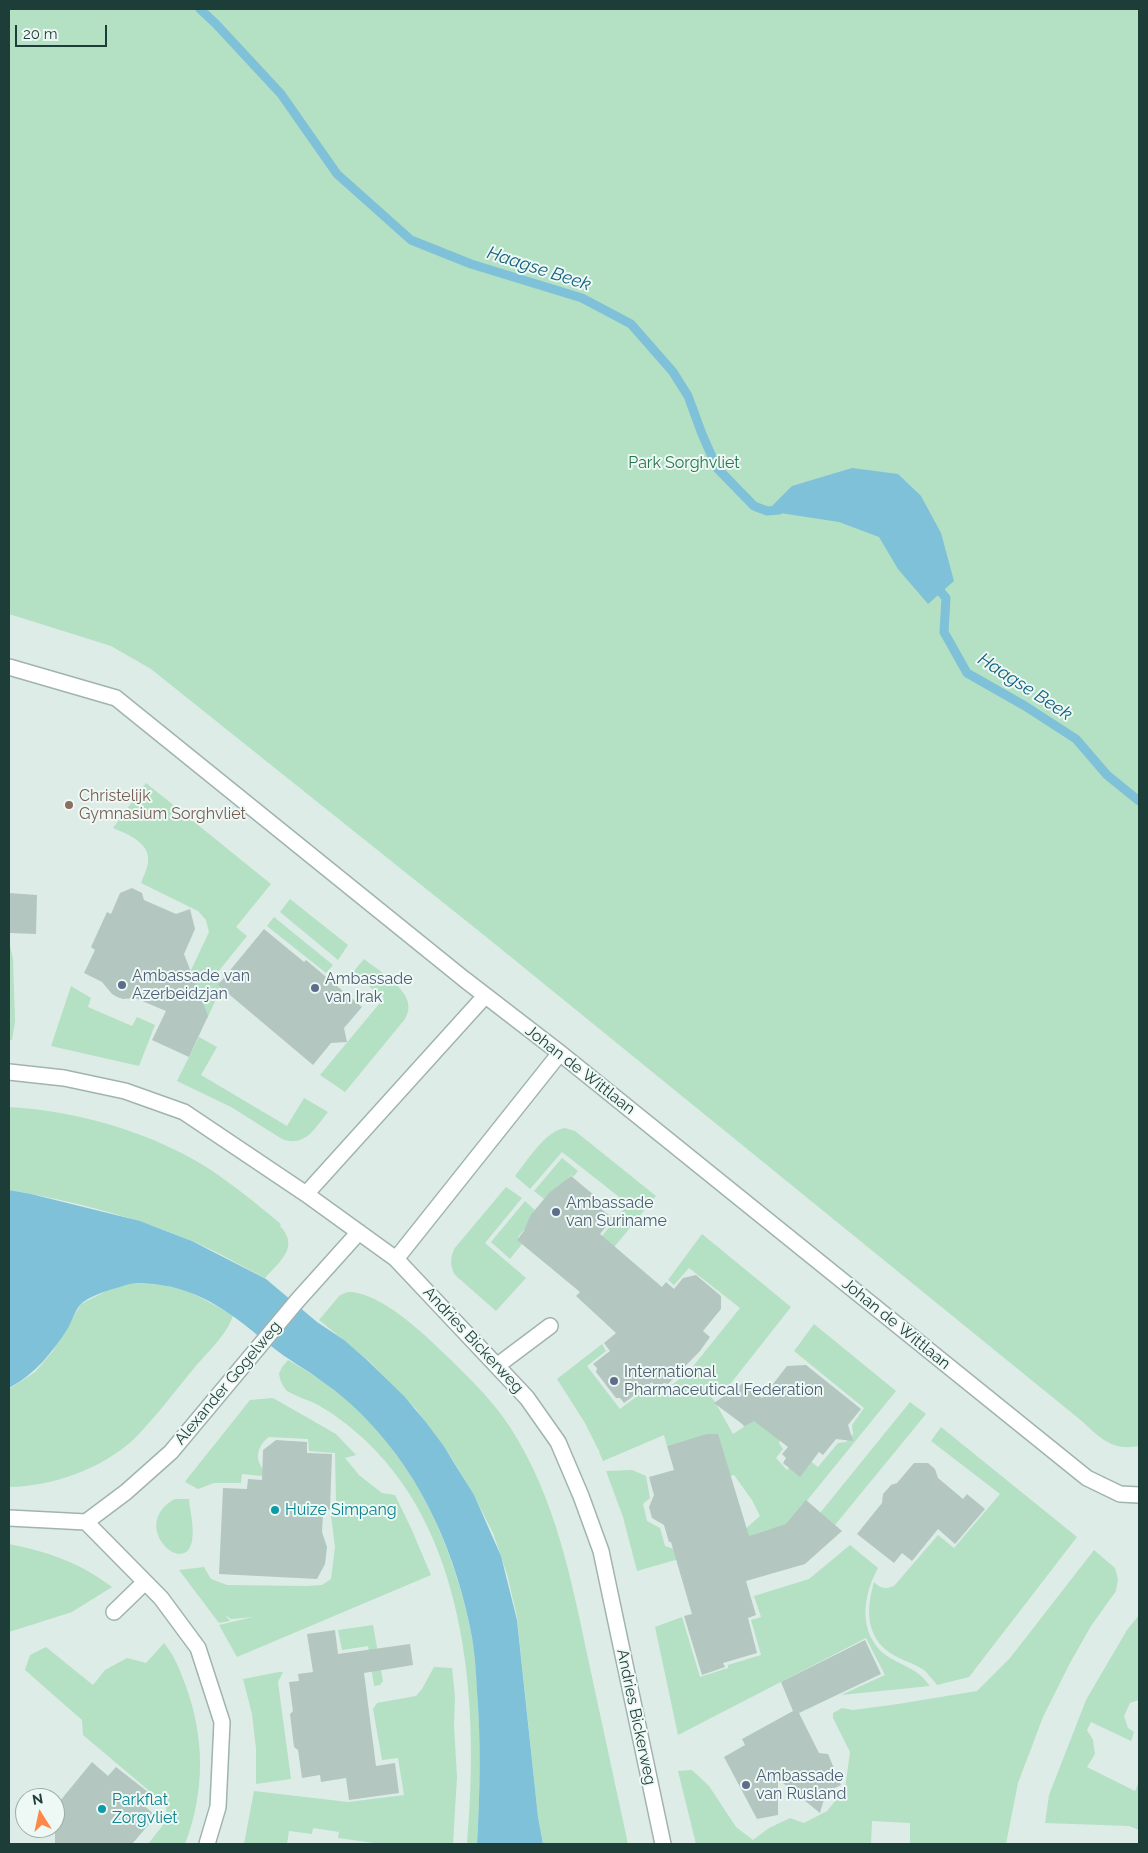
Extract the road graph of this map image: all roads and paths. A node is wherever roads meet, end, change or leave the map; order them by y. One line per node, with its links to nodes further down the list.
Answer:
1 (9, 667): 2 (street, Johan de Wittlaan)
2 (485, 996): 3 (street, Johan de Wittlaan); 5 (street)
3 (560, 1053): 7 (street); 10 (street, Johan de Wittlaan)
4 (9, 1072): 5 (street, Andries Bickerweg)
5 (306, 1194): 6 (street, Andries Bickerweg)
6 (359, 1232): 7 (street, Andries Bickerweg); 12 (street, Alexander Gogelweg)
7 (396, 1259): 9 (street, Andries Bickerweg)
8 (550, 1326): 9 (street)
9 (498, 1366): 16 (street, Andries Bickerweg)
10 (1139, 1495)
11 (9, 1518): 12 (street)
12 (86, 1522): 13 (street)
13 (145, 1582): 14 (street); 15 (street)
14 (114, 1612)
15 (206, 1844)
16 (663, 1844)

